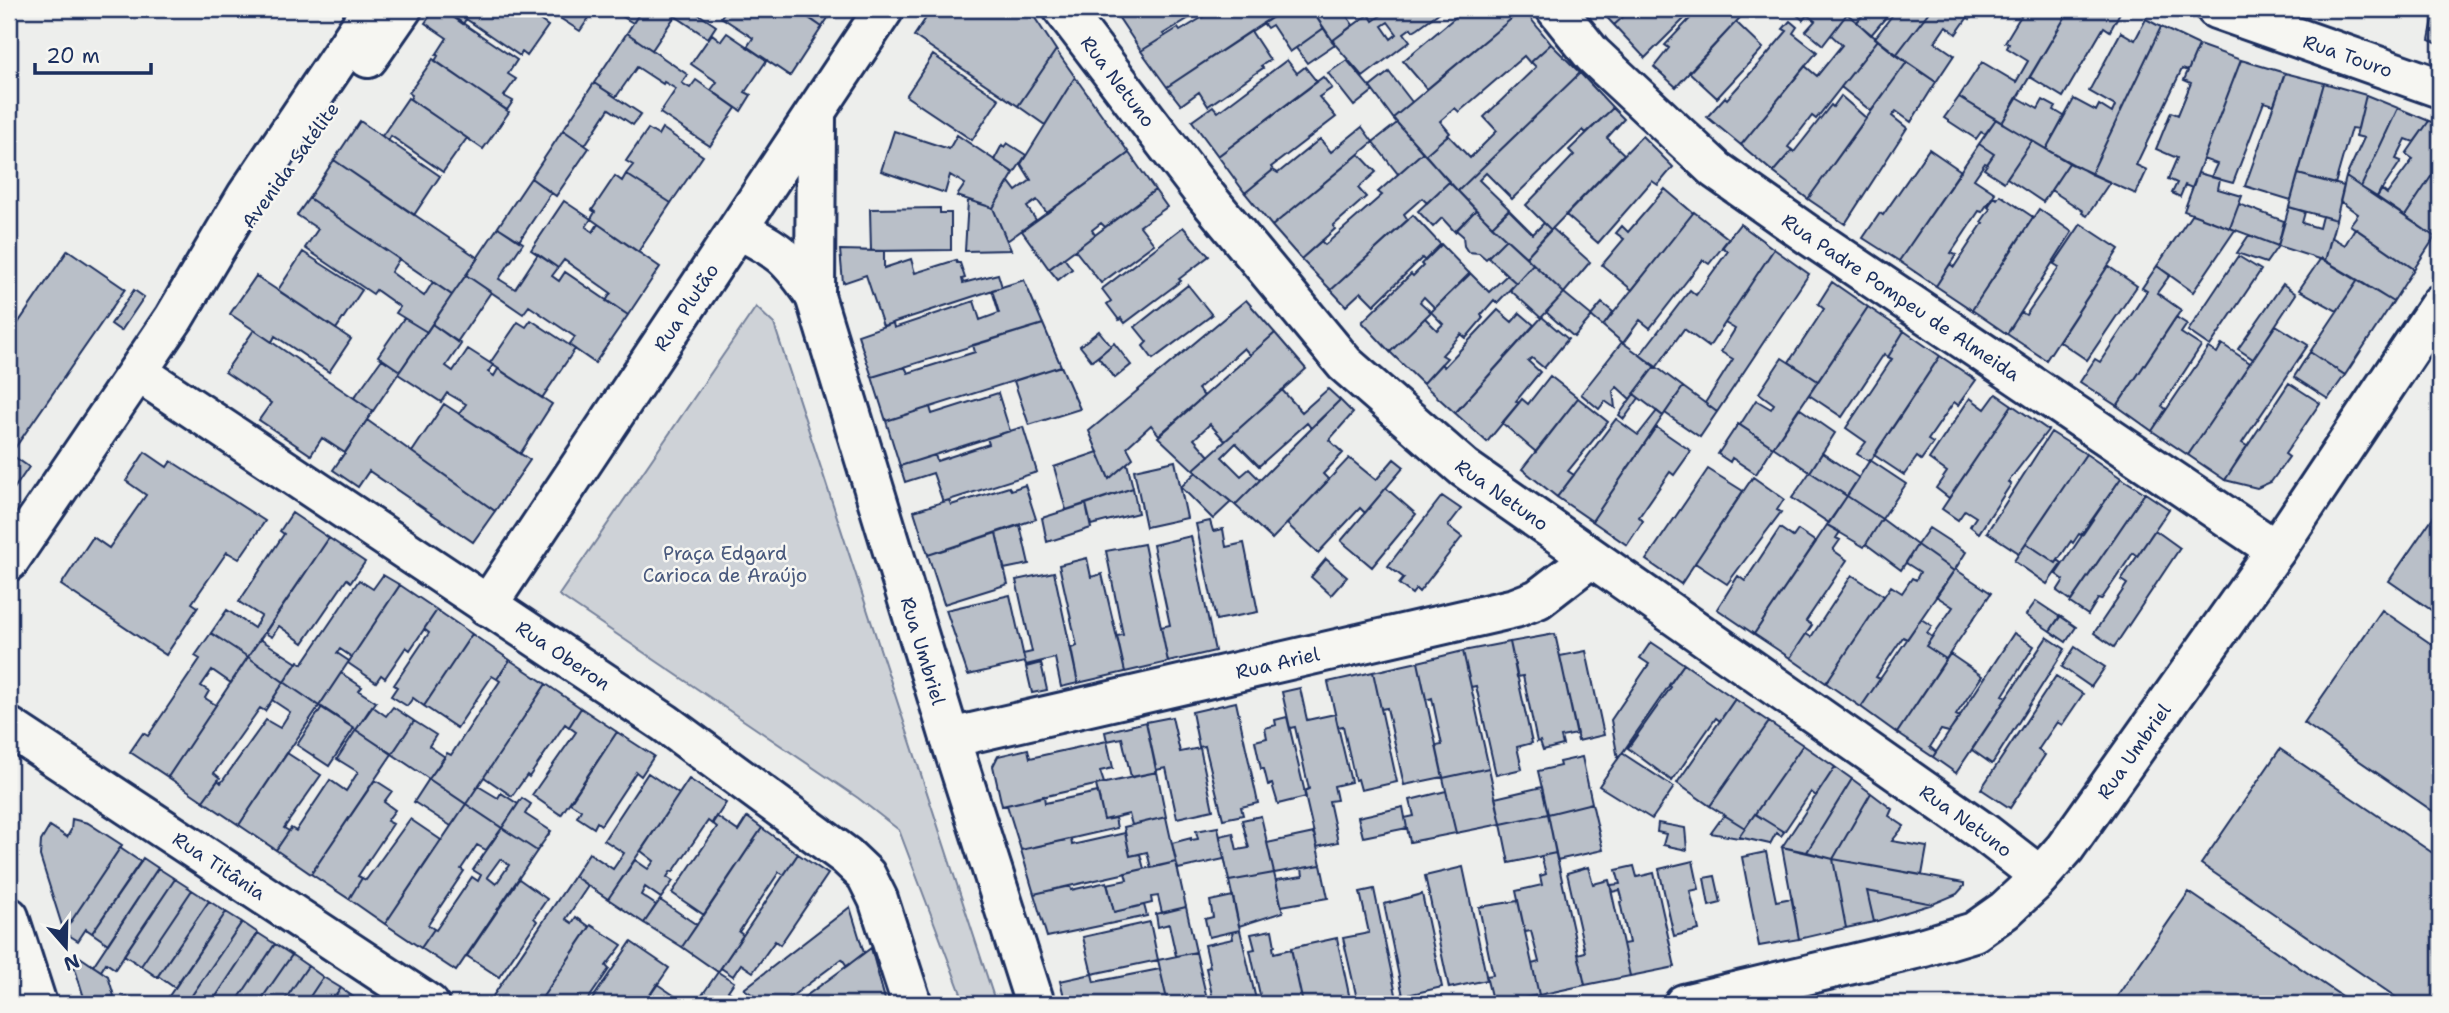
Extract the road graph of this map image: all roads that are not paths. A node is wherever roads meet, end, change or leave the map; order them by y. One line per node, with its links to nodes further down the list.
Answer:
1 (372, 9): 12 (street, Avenida Satélite)
2 (402, 9): 12 (street, Avenida Satélite)
3 (884, 9): 8 (street, Rua Plutão)
4 (1063, 9): 15 (street, Rua Netuno)
5 (1556, 9): 14 (street, Rua Padre Pompeu de Almeida)
6 (2216, 9): 7 (street, Rua Touro)
7 (2440, 88)
8 (816, 114): 9 (street, Rua Plutão); 10 (street, Rua Umbriel)
9 (739, 230): 10 (street, Rua Umbriel); 17 (street, Rua Plutão)
10 (815, 296): 19 (street, Rua Umbriel)
11 (2440, 304): 14 (street, Rua Umbriel)
12 (174, 318): 13 (street, Avenida Satélite)
13 (138, 372): 16 (street, Avenida Satélite); 17 (street, Rua Oberon)
14 (2276, 550): 20 (street, Rua Umbriel)
15 (1591, 558): 19 (street, Rua Ariel); 20 (street, Rua Netuno)
16 (9, 561)
17 (487, 606): 24 (street, Rua Oberon)
18 (9, 727): 23 (street, Rua Titânia)
19 (950, 738): 25 (street, Rua Umbriel)
20 (2040, 876): 26 (street, Rua Umbriel)
21 (9, 917): 22 (street)
22 (37, 1004)
23 (429, 1004)
24 (912, 1004)
25 (1035, 1004)
26 (1685, 1004)

